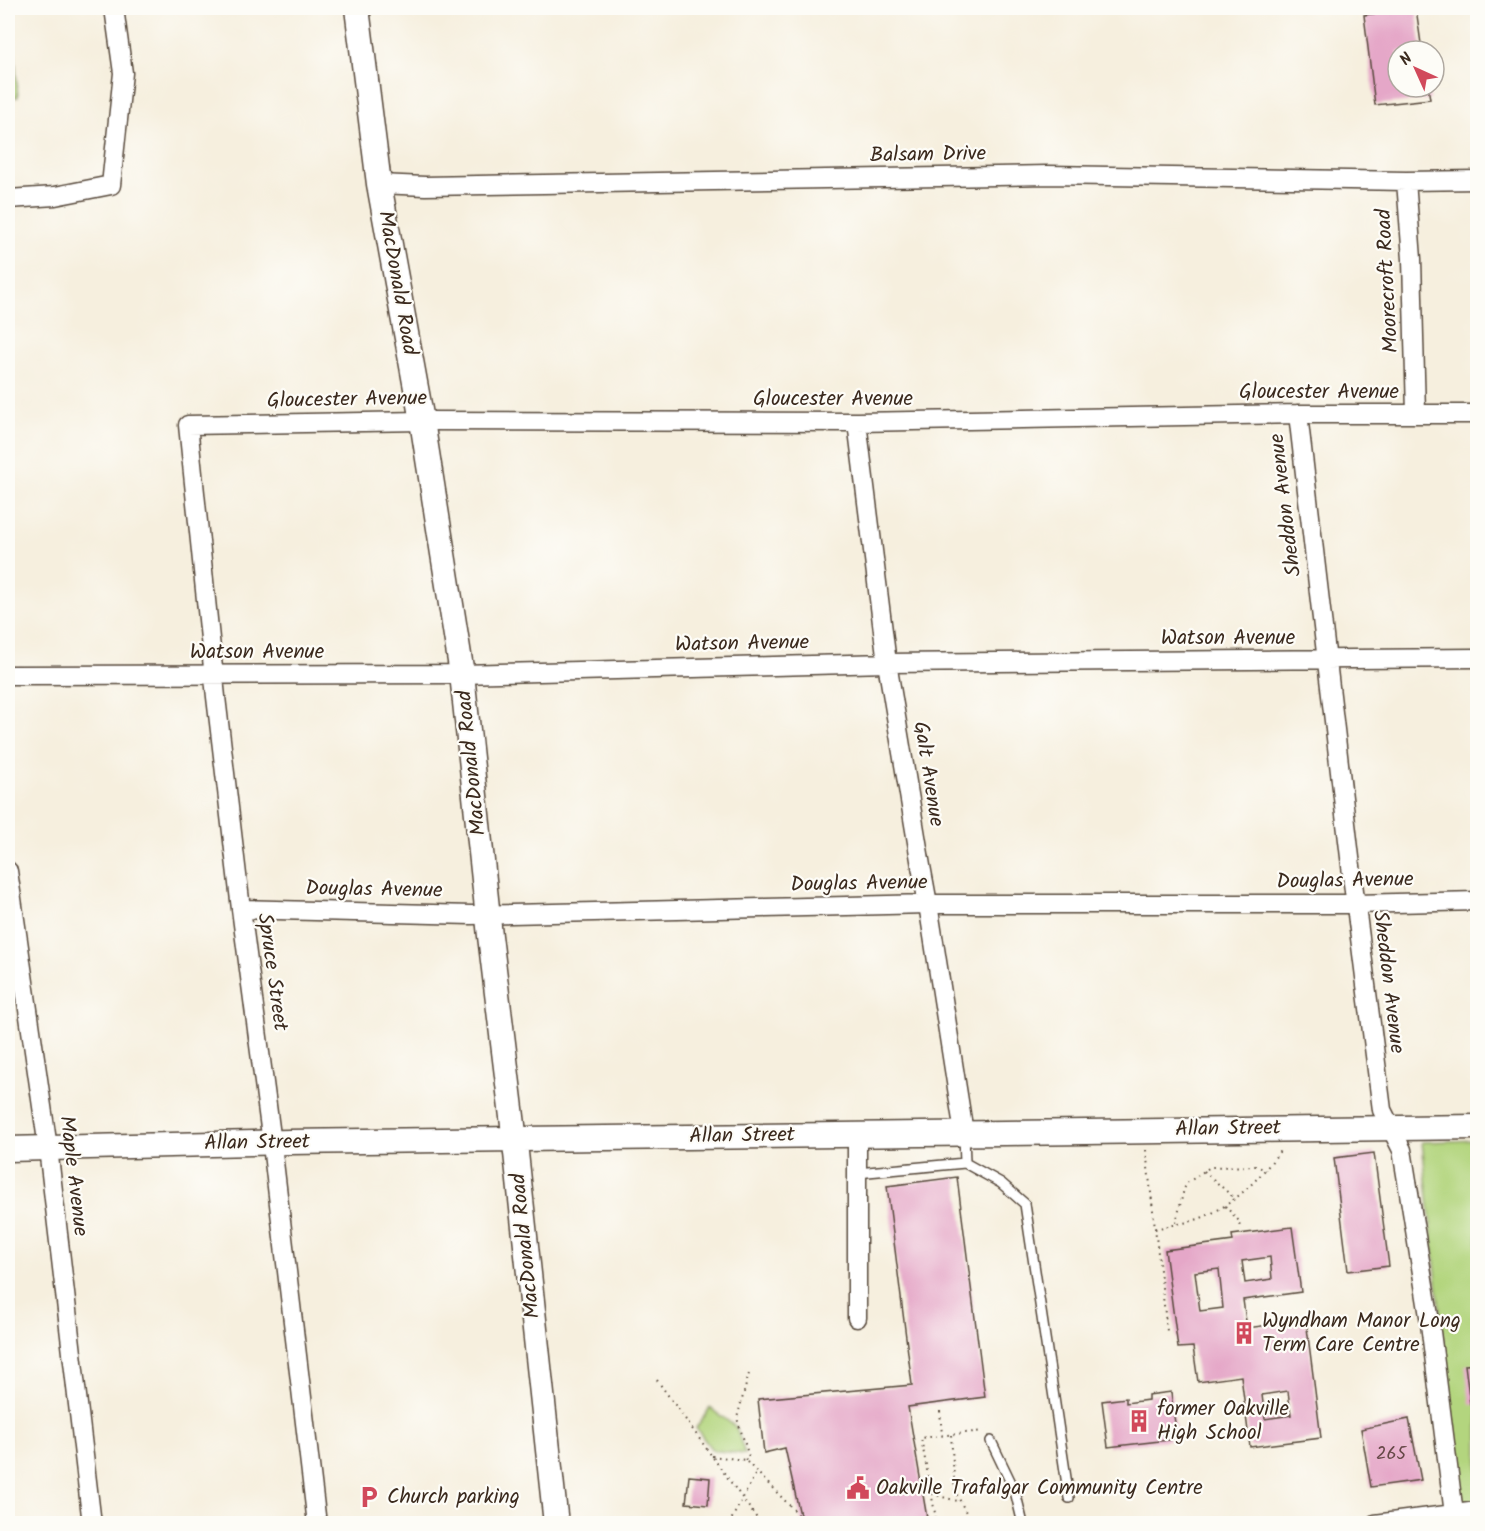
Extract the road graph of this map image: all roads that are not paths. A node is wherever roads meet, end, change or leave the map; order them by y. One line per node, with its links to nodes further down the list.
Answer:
1 (114, 8): 6 (street)
2 (357, 8): 5 (street, MacDonald Road)
3 (1478, 180): 4 (street, Balsam Drive)
4 (1406, 181): 5 (street, Balsam Drive); 8 (street, Moorecroft Road)
5 (378, 184): 10 (street, MacDonald Road)
6 (8, 199)
7 (1298, 414): 8 (street, Gloucester Avenue); 11 (street, Gloucester Avenue); 14 (street, Sheddon Avenue)
8 (1416, 414): 9 (street, Gloucester Avenue)
9 (1478, 414)
10 (422, 421): 11 (street, Gloucester Avenue); 12 (street, Gloucester Avenue); 16 (street, MacDonald Road)
11 (857, 422): 15 (street, Galt Avenue)
12 (188, 425): 18 (street, Spruce Street)
13 (1478, 658): 14 (street, Watson Avenue)
14 (1327, 660): 15 (street, Watson Avenue); 22 (street, Sheddon Avenue)
15 (887, 663): 16 (street, Watson Avenue); 21 (street, Galt Avenue)
16 (462, 674): 18 (street, Watson Avenue); 24 (street, MacDonald Road)
17 (8, 675): 18 (street, Watson Avenue)
18 (214, 675): 23 (street, Spruce Street)
19 (8, 872): 31 (street, Maple Avenue)
20 (1478, 901): 22 (street, Douglas Avenue)
21 (928, 904): 22 (street, Douglas Avenue); 24 (street, Douglas Avenue); 27 (street, Galt Avenue)
22 (1355, 904): 25 (street, Sheddon Avenue)
23 (241, 909): 24 (street, Douglas Avenue); 30 (street, Spruce Street)
24 (488, 914): 29 (street, MacDonald Road)
25 (1390, 1127): 26 (street, Allan Street); 27 (street, Allan Street); 39 (street, Sheddon Avenue)
26 (1478, 1127)
27 (964, 1133): 28 (street, Allan Street); 33 (lane)
28 (857, 1134): 29 (street, Allan Street); 34 (street)
29 (514, 1139): 30 (street, Allan Street); 43 (street, MacDonald Road)
30 (272, 1143): 31 (street, Allan Street); 42 (street, Spruce Street)
31 (48, 1148): 32 (street, Allan Street); 41 (street, Maple Avenue)
32 (8, 1149)
33 (965, 1163): 34 (lane); 37 (lane)
34 (857, 1173): 35 (street)
35 (857, 1318)
36 (991, 1442): 44 (lane)
37 (1069, 1498)
38 (1478, 1511): 39 (street)
39 (1454, 1514): 40 (street)
40 (1425, 1521): 45 (street)
41 (92, 1524)
42 (317, 1524)
43 (556, 1524)
44 (1023, 1524)
45 (1375, 1524)

